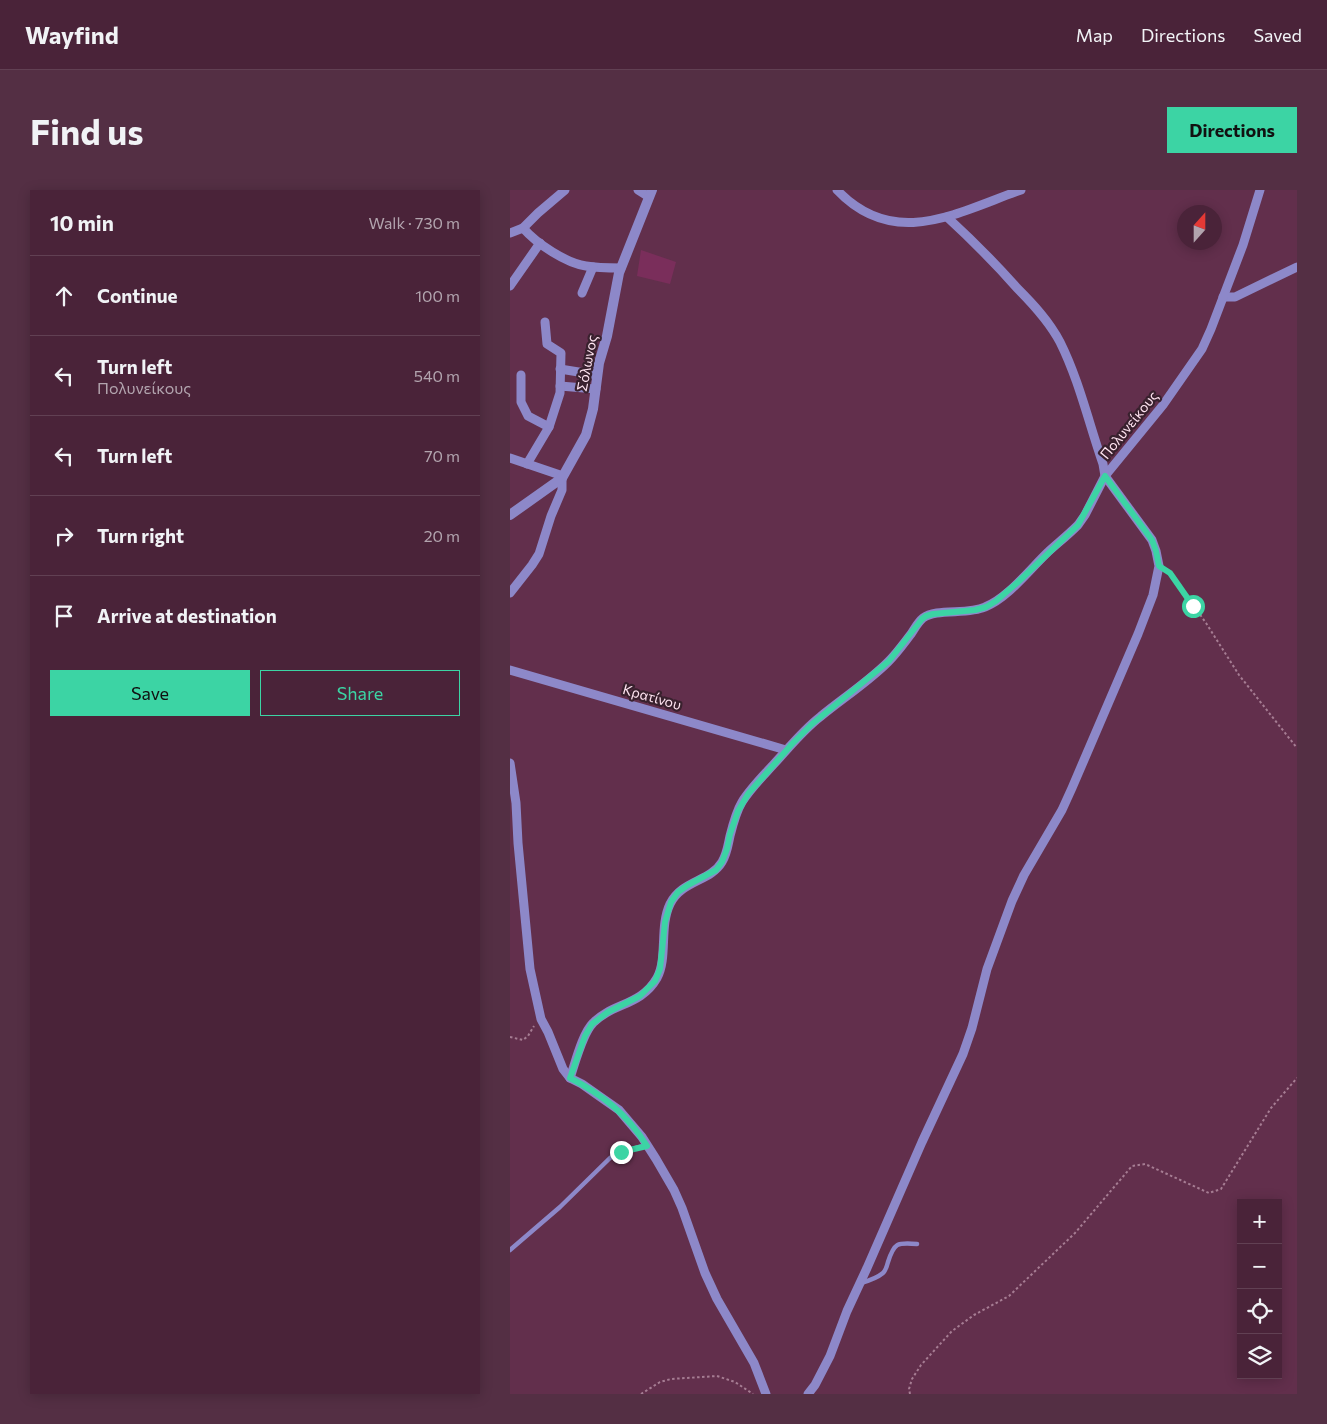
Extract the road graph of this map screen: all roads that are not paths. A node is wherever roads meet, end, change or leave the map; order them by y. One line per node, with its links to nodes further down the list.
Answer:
1 (565, 190): 8 (street)
2 (638, 190): 6 (street)
3 (837, 190): 7 (street)
4 (1021, 190): 7 (street)
5 (1260, 190): 16 (street, Πολυνείκους)
6 (651, 194): 13 (street, Σόλωνος)
7 (947, 217): 26 (street)
8 (523, 228): 9 (street); 10 (street)
9 (510, 233)
10 (540, 243): 11 (street); 14 (street)
11 (593, 267): 13 (street); 15 (street)
12 (1297, 267): 16 (street)
13 (621, 268): 20 (street, Σόλωνος)
14 (510, 286)
15 (582, 293)
16 (1223, 297): 26 (street, Πολυνείκους)
17 (545, 322): 18 (street)
18 (560, 369): 20 (street); 21 (street)
19 (521, 375): 23 (street)
20 (597, 375): 22 (street, Σόλωνος)
21 (560, 386): 22 (street); 23 (street)
22 (596, 389): 27 (street, Σόλωνος)
23 (548, 427): 25 (street)
24 (510, 458): 25 (street)
25 (527, 464): 27 (street)
26 (1105, 476): 31 (street, Πολυνείκους); 37 (street)
27 (563, 477): 28 (street, Σόλωνος); 29 (street)
28 (510, 515)
29 (510, 593)
30 (510, 670): 31 (street, Κρατίνου)
31 (786, 750): 33 (street, Πολυνείκους)
32 (510, 763): 33 (street)
33 (570, 1078): 34 (street)
34 (647, 1146): 36 (lane); 38 (street)
35 (917, 1244): 37 (lane)
36 (510, 1250)
37 (860, 1283): 39 (street)
38 (766, 1394)
39 (808, 1394)

